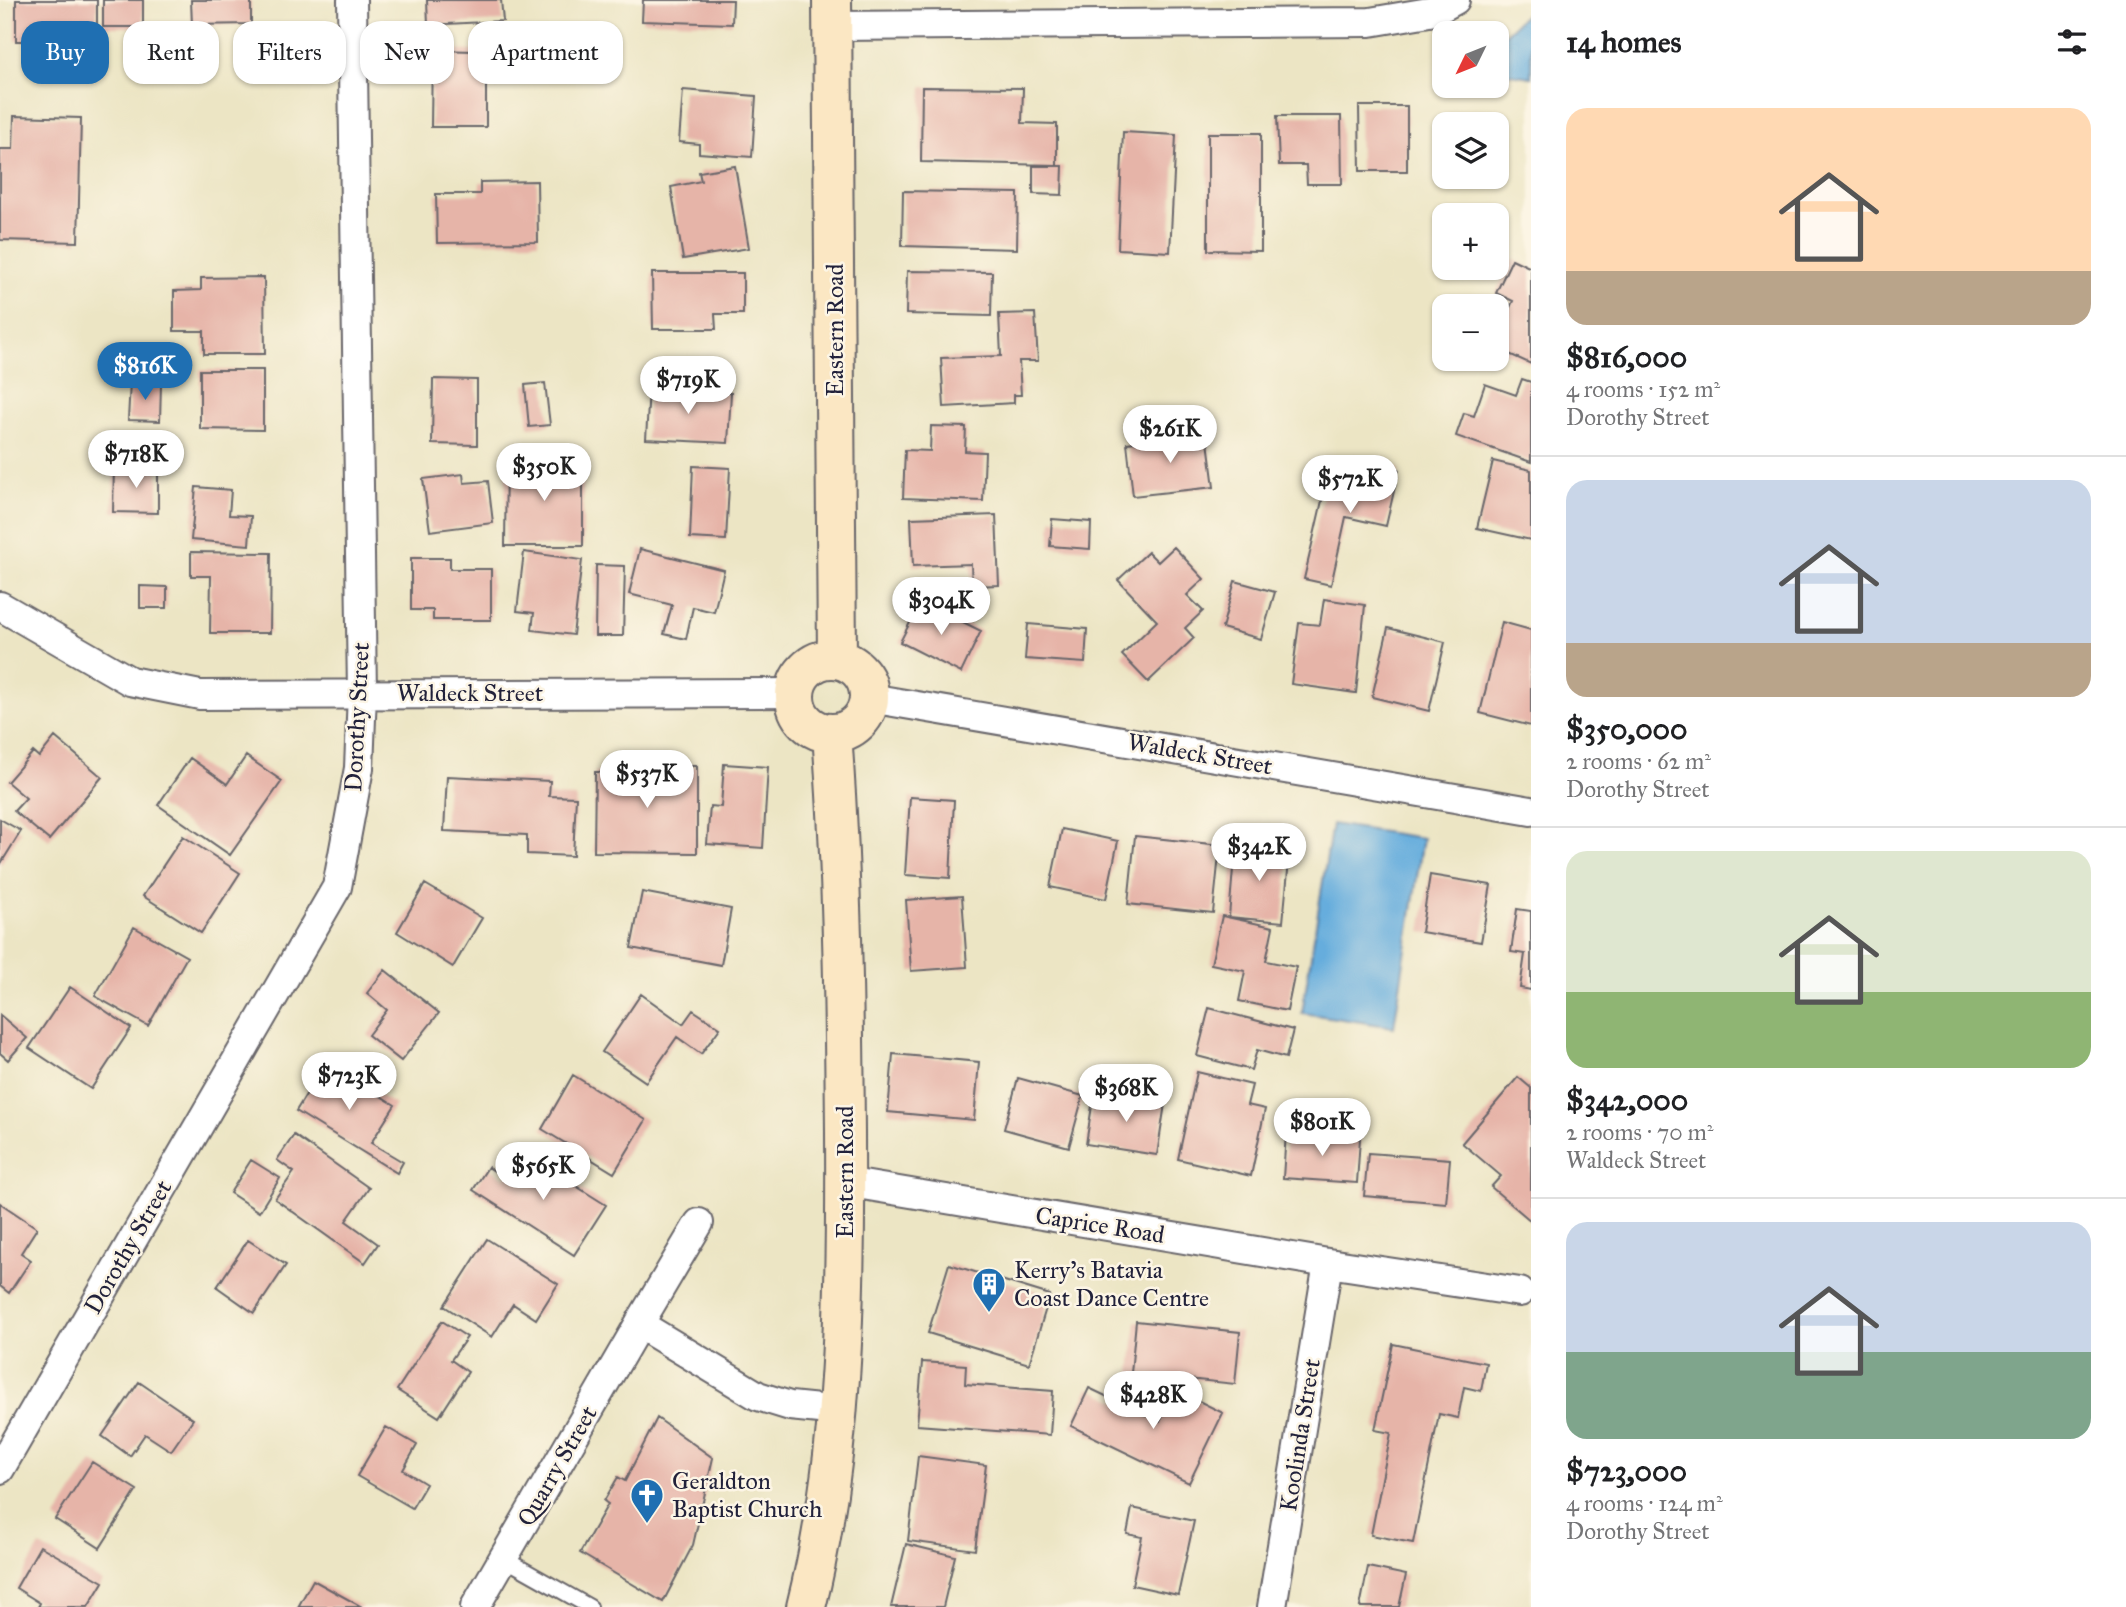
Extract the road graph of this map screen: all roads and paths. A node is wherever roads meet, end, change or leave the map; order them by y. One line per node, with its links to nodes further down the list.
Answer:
1 (352, 0): 7 (street, Dorothy Street)
2 (1455, 0): 3 (street)
3 (833, 13): 5 (street, Eastern Road)
4 (0, 606): 7 (street, Waldeck Street)
5 (837, 659): 6 (street); 8 (street)
6 (794, 693): 7 (street, Waldeck Street); 9 (street)
7 (362, 694): 17 (street, Dorothy Street)
8 (870, 698): 9 (street); 10 (street, Waldeck Street)
9 (832, 734): 11 (street, Eastern Road)
10 (1531, 811)
11 (845, 1182): 13 (street, Caprice Road); 16 (street, Eastern Road)
12 (699, 1223): 15 (street, Quarry Street)
13 (1328, 1263): 14 (street, Caprice Road); 22 (street, Koolinda Street)
14 (1520, 1292)
15 (639, 1324): 16 (street); 18 (street, Quarry Street)
16 (839, 1411): 21 (street, Eastern Road)
17 (0, 1469)
18 (503, 1558): 19 (street, Quarry Street); 20 (lane)
19 (475, 1607)
20 (590, 1607)
21 (806, 1607)
22 (1272, 1607)

